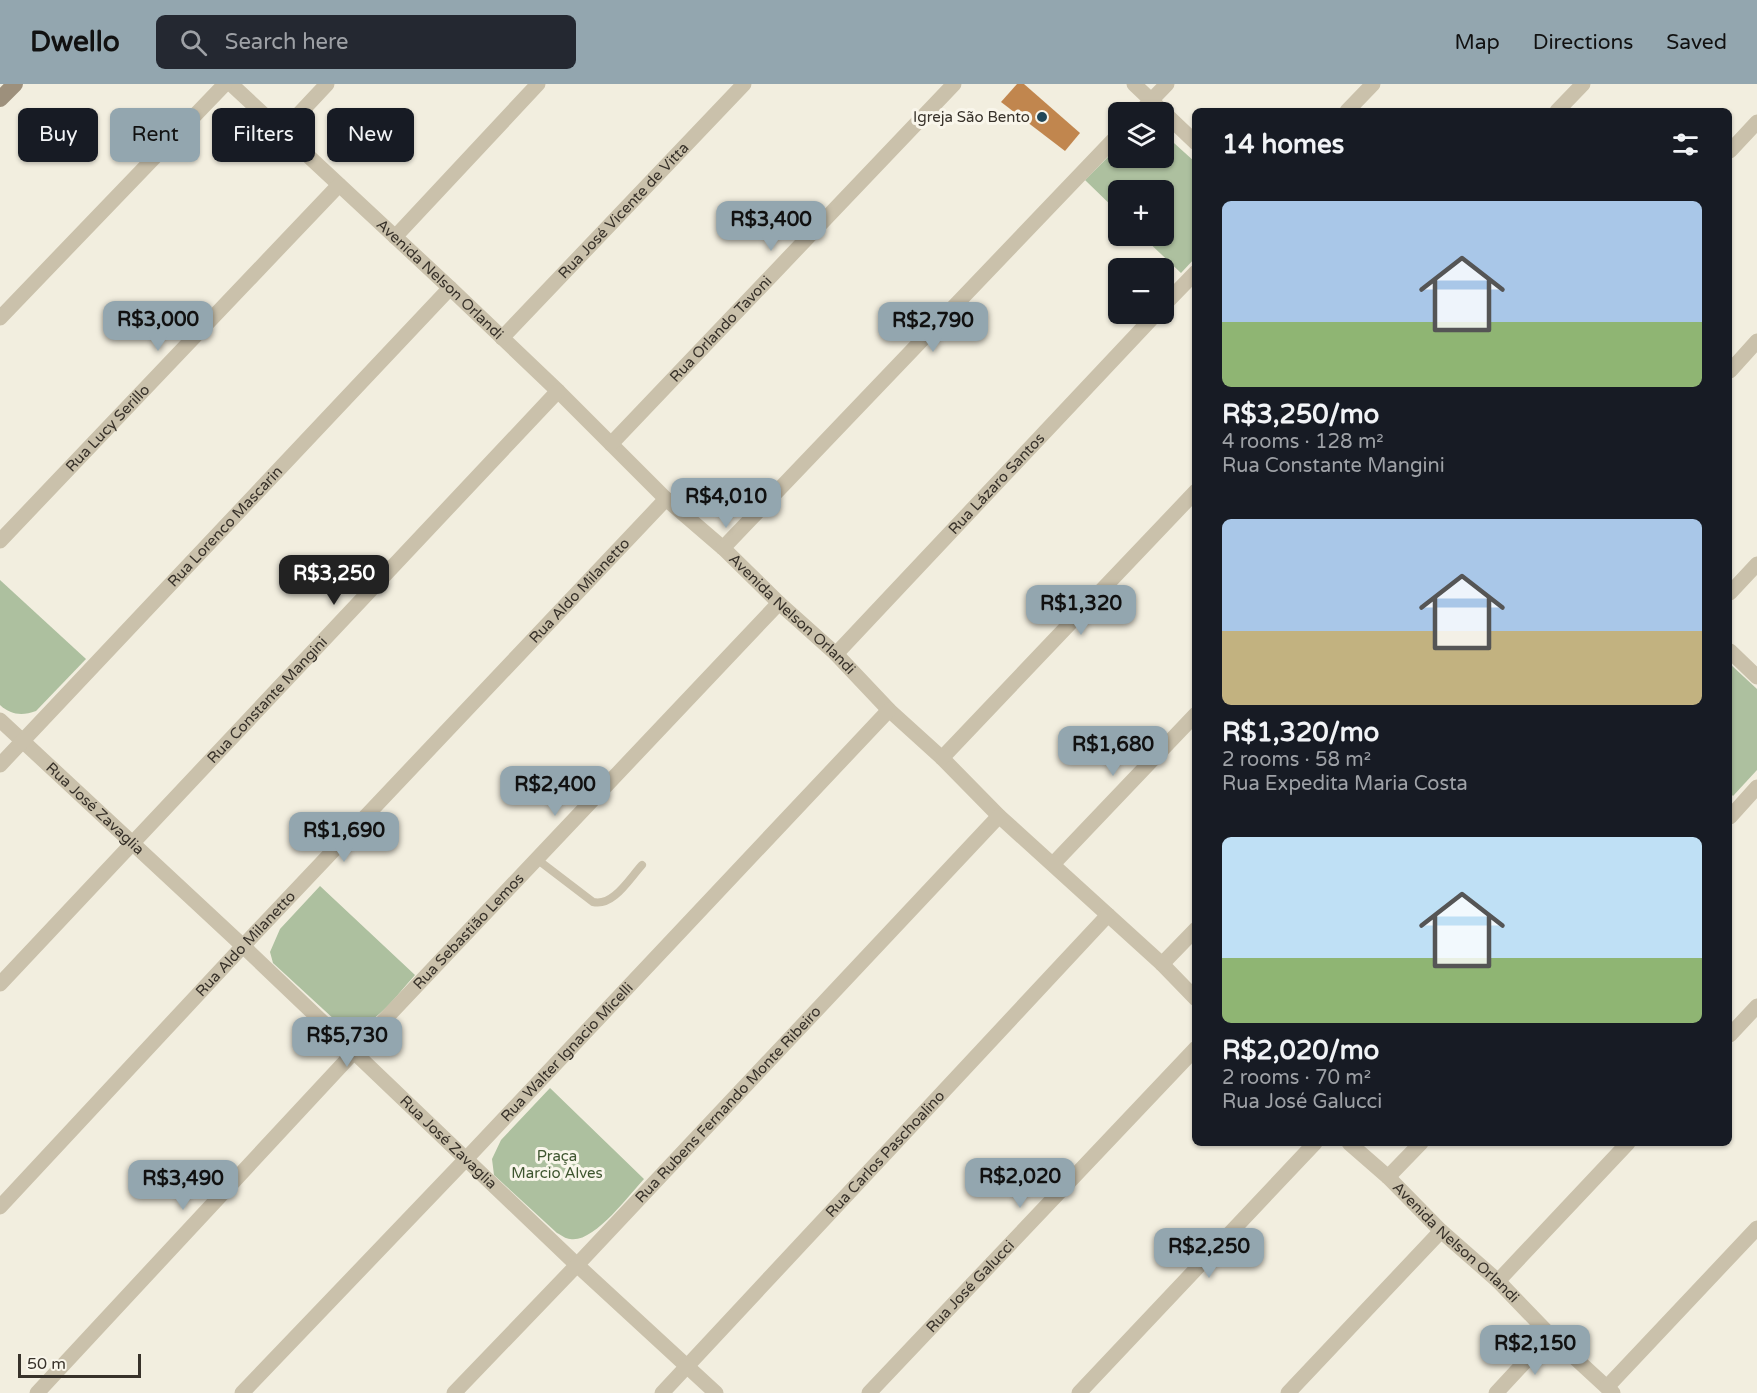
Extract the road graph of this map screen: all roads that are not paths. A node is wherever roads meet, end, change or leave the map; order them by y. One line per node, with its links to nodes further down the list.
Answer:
1 (15, 84): 12 (main road)
2 (225, 84): 28 (street)
3 (231, 84): 14 (street, Avenida Nelson Orlandi)
4 (327, 84): 15 (street)
5 (538, 84): 24 (street)
6 (744, 84): 30 (street, Rua José Vicente de Vitta)
7 (954, 84): 34 (street, Rua Orlando Tavoni)
8 (1134, 84): 13 (street)
9 (1167, 84): 13 (street)
10 (1372, 84): 16 (street)
11 (1583, 84): 17 (street)
12 (0, 99)
13 (1152, 100): 19 (street)
14 (258, 108)
15 (305, 108)
16 (1350, 108)
17 (1560, 108)
18 (1757, 122): 21 (street)
19 (1192, 140)
20 (1108, 146): 38 (street)
21 (1732, 149)
22 (315, 162): 23 (street, Avenida Nelson Orlandi)
23 (339, 185): 24 (street, Avenida Nelson Orlandi); 37 (street, Rua Lucy Serillo)
24 (395, 237): 26 (street, Avenida Nelson Orlandi)
25 (1192, 276): 27 (street)
26 (450, 288): 30 (street, Avenida Nelson Orlandi); 48 (street, Rua Lorenco Mascarin)
27 (1174, 295)
28 (0, 318)
29 (1147, 324): 43 (street, Rua Lázaro Santos)
30 (502, 338): 33 (street, Avenida Nelson Orlandi)
31 (1757, 341): 32 (street)
32 (1732, 368)
33 (558, 391): 34 (street, Avenida Nelson Orlandi); 54 (street, Rua Constante Mangini)
34 (611, 444): 36 (street, Avenida Nelson Orlandi)
35 (1192, 495): 49 (street)
36 (666, 499): 38 (street, Avenida Nelson Orlandi); 60 (street, Rua Aldo Milanetto)
37 (0, 541)
38 (723, 548): 41 (street, Avenida Nelson Orlandi)
39 (1757, 564): 40 (street)
40 (1732, 591)
41 (779, 603): 43 (street, Avenida Nelson Orlandi); 55 (street, Rua Sebastião Lemos)
42 (1732, 653): 44 (street)
43 (836, 654): 45 (street, Avenida Nelson Orlandi)
44 (1757, 677)
45 (889, 710): 49 (street, Avenida Nelson Orlandi); 72 (street, Rua Walter Ignacio Micelli)
46 (1192, 718): 56 (street)
47 (0, 720): 48 (street, Rua José Zavaglia)
48 (23, 741): 50 (street, Rua Lorenco Mascarin); 54 (street, Rua José Zavaglia)
49 (942, 758): 53 (street, Avenida Nelson Orlandi)
50 (0, 765)
51 (1757, 788): 52 (street)
52 (1732, 814)
53 (999, 816): 56 (street, Avenida Nelson Orlandi); 77 (street, Rua Rubens Fernando Monte Ribeiro)
54 (133, 843): 60 (street, Rua José Zavaglia); 62 (street, Rua Constante Mangini)
55 (538, 860): 57 (lane); 66 (street, Rua Sebastião Lemos)
56 (1054, 863): 58 (street, Avenida Nelson Orlandi)
57 (642, 865)
58 (1108, 915): 61 (street, Avenida Nelson Orlandi); 80 (street, Rua Carlos Paschoalino)
59 (1192, 933): 61 (street)
60 (243, 946): 66 (street, Rua José Zavaglia); 74 (street, Rua Aldo Milanetto)
61 (1162, 964): 63 (street, Avenida Nelson Orlandi)
62 (0, 984)
63 (1192, 995)
64 (1757, 1006): 65 (street)
65 (1732, 1033)
66 (354, 1052): 72 (street, Rua José Zavaglia); 82 (street, Rua Sebastião Lemos)
67 (1192, 1052): 87 (street, Rua José Galucci)
68 (1312, 1146): 88 (street)
69 (1352, 1146): 73 (street, Avenida Nelson Orlandi)
70 (1418, 1146): 73 (street)
71 (1625, 1146): 78 (street)
72 (466, 1159): 77 (street, Rua José Zavaglia); 83 (street, Rua Walter Ignacio Micelli)
73 (1388, 1177): 76 (street, Avenida Nelson Orlandi)
74 (0, 1207)
75 (1757, 1228): 81 (street)
76 (1441, 1231): 78 (street, Avenida Nelson Orlandi); 89 (street)
77 (577, 1265): 80 (street, Rua José Zavaglia); 84 (street, Rua Rubens Fernando Monte Ribeiro)
78 (1498, 1281): 79 (street, Avenida Nelson Orlandi)
79 (1550, 1335): 81 (street, Avenida Nelson Orlandi); 90 (street)
80 (688, 1366): 85 (street, Rua Carlos Paschoalino); 86 (street, Rua José Zavaglia)
81 (1610, 1390)
82 (36, 1393)
83 (242, 1393)
84 (454, 1393)
85 (662, 1393)
86 (716, 1393)
87 (869, 1393)
88 (1079, 1393)
89 (1288, 1393)
90 (1496, 1393)

